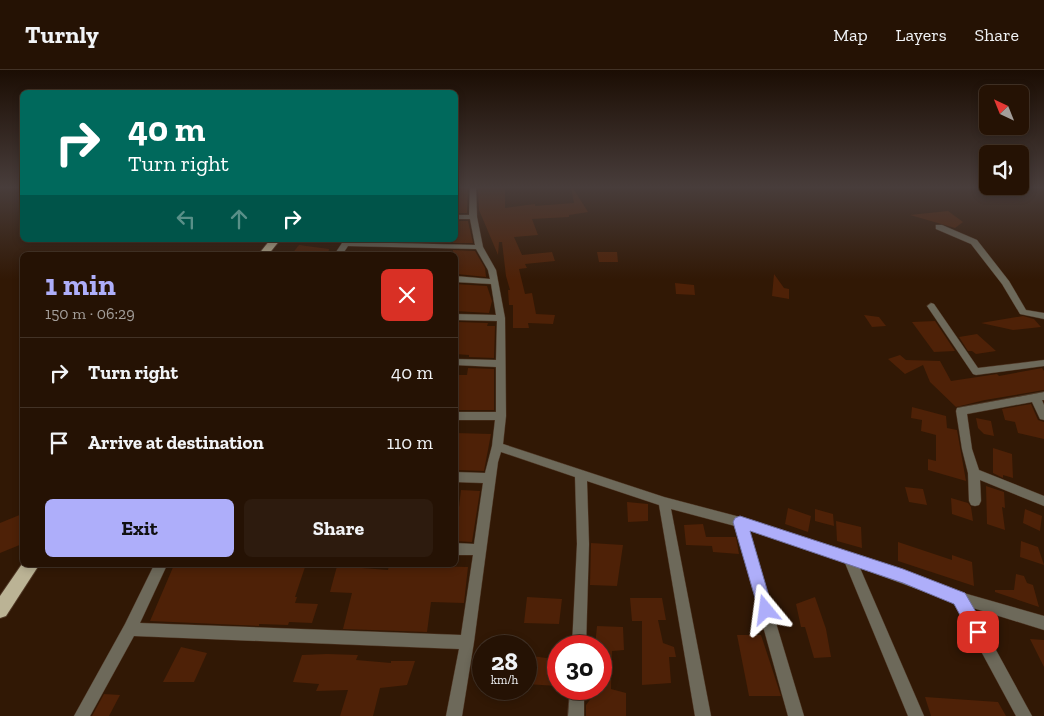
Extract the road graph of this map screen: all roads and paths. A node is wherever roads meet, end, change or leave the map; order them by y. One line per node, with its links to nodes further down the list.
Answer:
1 (474, 218): 5 (street)
2 (938, 227): 10 (street)
3 (273, 242): 6 (main road)
4 (346, 242): 5 (street)
5 (479, 247): 8 (street)
6 (265, 252)
7 (458, 279): 8 (street)
8 (495, 282): 12 (street)
9 (931, 306): 14 (street)
10 (1044, 316)
11 (458, 317): 12 (street)
12 (501, 318): 15 (street)
13 (458, 362): 15 (street)
14 (1044, 363)
15 (500, 364): 18 (street)
16 (1039, 397): 19 (street); 22 (street)
17 (458, 416): 18 (street)
18 (501, 416): 20 (street)
19 (1044, 416)
20 (497, 446): 21 (street); 24 (street)
21 (581, 473): 27 (street); 38 (street)
22 (974, 473): 25 (street); 26 (street)
23 (458, 477): 24 (street)
24 (490, 478): 30 (street)
25 (975, 501)
26 (1044, 501)
27 (664, 502): 28 (street); 44 (street)
28 (740, 522): 31 (street); 45 (street)
29 (458, 549): 30 (street)
30 (479, 550): 39 (street)
31 (850, 559): 34 (street); 46 (street)
32 (30, 567): 35 (main road)
33 (160, 567): 37 (street)
34 (960, 598): 36 (street); 47 (street)
35 (0, 610)
36 (1044, 623)
37 (130, 629): 39 (street); 41 (street)
38 (579, 635)
39 (467, 642): 42 (street)
40 (577, 700): 43 (street)
41 (82, 716)
42 (454, 716)
43 (576, 716)
44 (703, 716)
45 (796, 716)
46 (916, 716)
47 (1024, 716)

